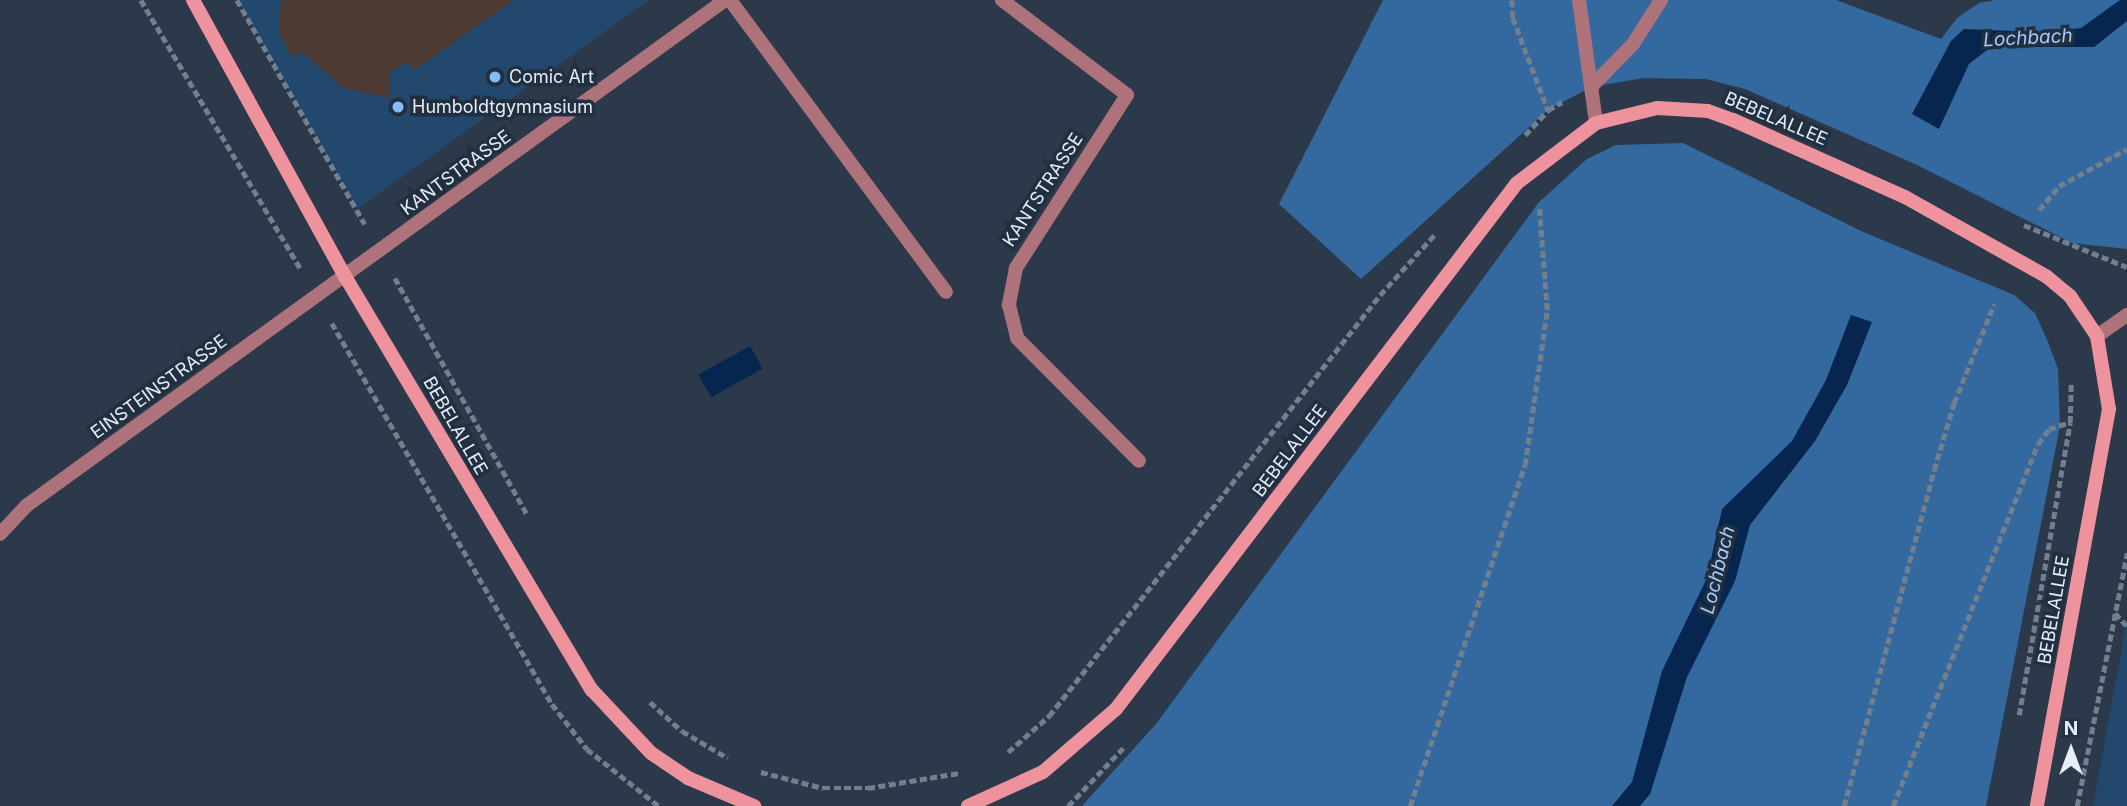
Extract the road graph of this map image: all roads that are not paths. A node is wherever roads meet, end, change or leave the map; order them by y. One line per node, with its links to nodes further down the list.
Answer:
1 (193, 0): 8 (main road, BEBELALLEE)
2 (727, 0): 8 (street, KANTSTRASSE); 9 (street, KANTSTRASSE)
3 (1002, 0): 12 (street, KANTSTRASSE)
4 (1579, 0): 6 (street)
5 (1661, 0): 6 (street)
6 (1591, 87): 7 (street)
7 (1596, 123): 11 (main road, BEBELALLEE); 15 (main road, BEBELALLEE)
8 (346, 278): 13 (street, EINSTEINSTRASSE); 14 (main road, BEBELALLEE)
9 (946, 292)
10 (2127, 316): 11 (street)
11 (2097, 336): 16 (main road, BEBELALLEE)
12 (1139, 461)
13 (0, 534)
14 (754, 806)
15 (968, 806)
16 (2037, 806)

